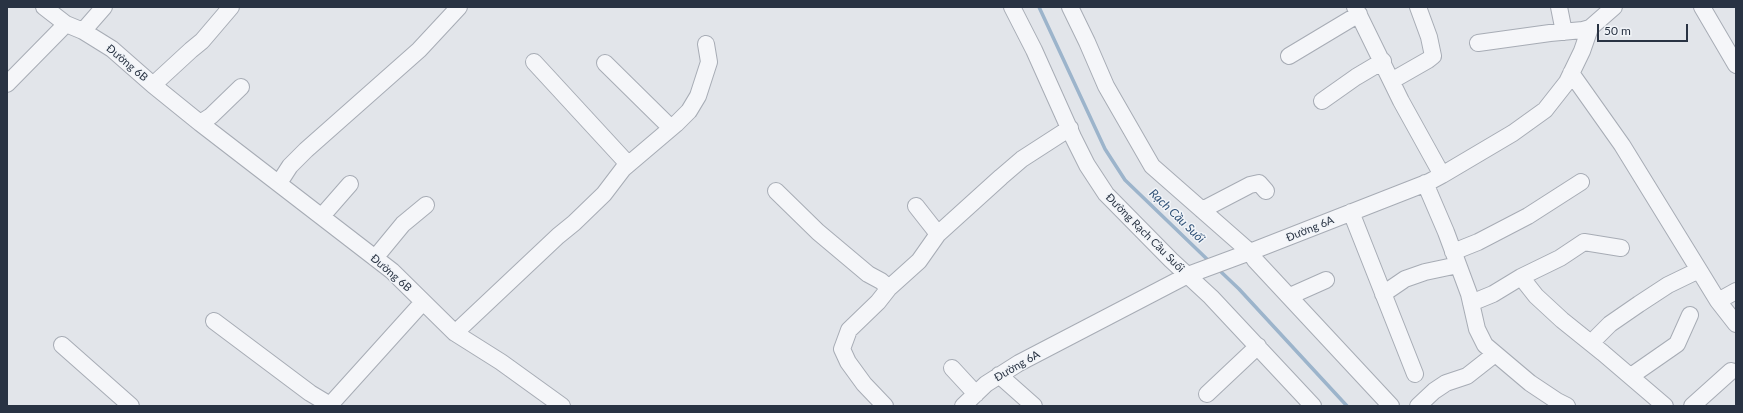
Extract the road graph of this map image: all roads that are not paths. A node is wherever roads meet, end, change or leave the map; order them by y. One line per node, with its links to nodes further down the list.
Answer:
1 (44, 7): 12 (street, Đường 6B)
2 (104, 7): 14 (street)
3 (231, 7): 26 (street)
4 (459, 7): 35 (street)
5 (1012, 7): 31 (street, Đường Rạch Cầu Suối)
6 (1070, 7): 42 (street)
7 (1418, 7): 24 (street)
8 (1560, 7): 15 (street)
9 (1614, 7): 13 (street)
10 (1702, 7): 22 (street)
11 (1357, 11): 18 (street); 19 (street)
12 (66, 24): 14 (street, Đường 6B); 25 (street)
13 (1590, 28): 15 (street); 23 (street, Đường 6A)
14 (83, 31): 26 (street, Đường 6B)
15 (1564, 32): 16 (street)
16 (1478, 43)
17 (706, 44): 30 (street)
18 (1289, 56)
19 (1382, 61): 24 (street); 28 (street)
20 (534, 62): 32 (street)
21 (605, 63): 30 (street)
22 (1736, 65)
23 (1571, 73): 33 (street, Đường 6A); 50 (street)
24 (1392, 80): 33 (street)
25 (7, 84)
26 (153, 85): 29 (street, Đường 6B)
27 (241, 87): 29 (street)
28 (1322, 101)
29 (202, 125): 35 (street, Đường 6B)
30 (671, 128): 32 (street)
31 (1070, 128): 45 (street); 51 (street, Đường Rạch Cầu Suối)
32 (628, 164): 64 (street)
33 (1442, 175): 36 (street, Đường 6A)
34 (1581, 182): 49 (street)
35 (279, 183): 44 (street, Đường 6B)
36 (1425, 183): 43 (street, Đường 6A); 49 (street)
37 (350, 184): 44 (street)
38 (776, 191): 54 (street)
39 (1266, 191): 42 (street)
40 (426, 206): 48 (street)
41 (916, 206): 45 (street)
42 (1202, 210): 47 (street)
43 (1351, 212): 47 (street, Đường 6A); 56 (street)
44 (322, 216): 48 (street, Đường 6B)
45 (938, 234): 54 (street)
46 (1621, 248): 52 (street)
47 (1247, 253): 51 (street, Đường 6A); 57 (street)
48 (375, 258): 59 (street, Đường 6B)
49 (1455, 258): 56 (street); 60 (street)
50 (1699, 270): 58 (street); 65 (street)
51 (1190, 274): 67 (street, Đường Rạch Cầu Suối); 72 (street, Đường 6A)
52 (1521, 277): 60 (street); 65 (street)
53 (1326, 280): 57 (street)
54 (888, 288): 79 (street)
55 (1736, 291): 58 (street)
56 (1383, 294): 71 (street)
57 (1290, 296): 83 (street)
58 (1718, 301): 63 (street)
59 (423, 302): 64 (street, Đường 6B); 77 (street)
60 (1471, 304): 68 (street)
61 (1690, 315): 73 (street)
62 (214, 321): 77 (street)
63 (1736, 324)
64 (455, 333): 78 (street, Đường 6B)
65 (1591, 343): 73 (street)
66 (62, 345): 76 (street)
67 (1258, 346): 75 (street); 82 (street, Đường Rạch Cầu Suối)
68 (1495, 354): 84 (street); 85 (street)
69 (952, 368): 74 (street)
70 (1731, 371): 87 (street)
71 (1415, 374)
72 (999, 375): 74 (street, Đường 6A); 81 (street)
73 (1631, 376): 86 (street)
74 (976, 394): 80 (street, Đường 6A)
75 (1207, 394)
76 (131, 406)
77 (330, 406)
78 (562, 406)
79 (885, 406)
80 (963, 406)
81 (1034, 406)
82 (1313, 406)
83 (1391, 406)
84 (1418, 406)
85 (1567, 406)
86 (1665, 406)
87 (1692, 406)

